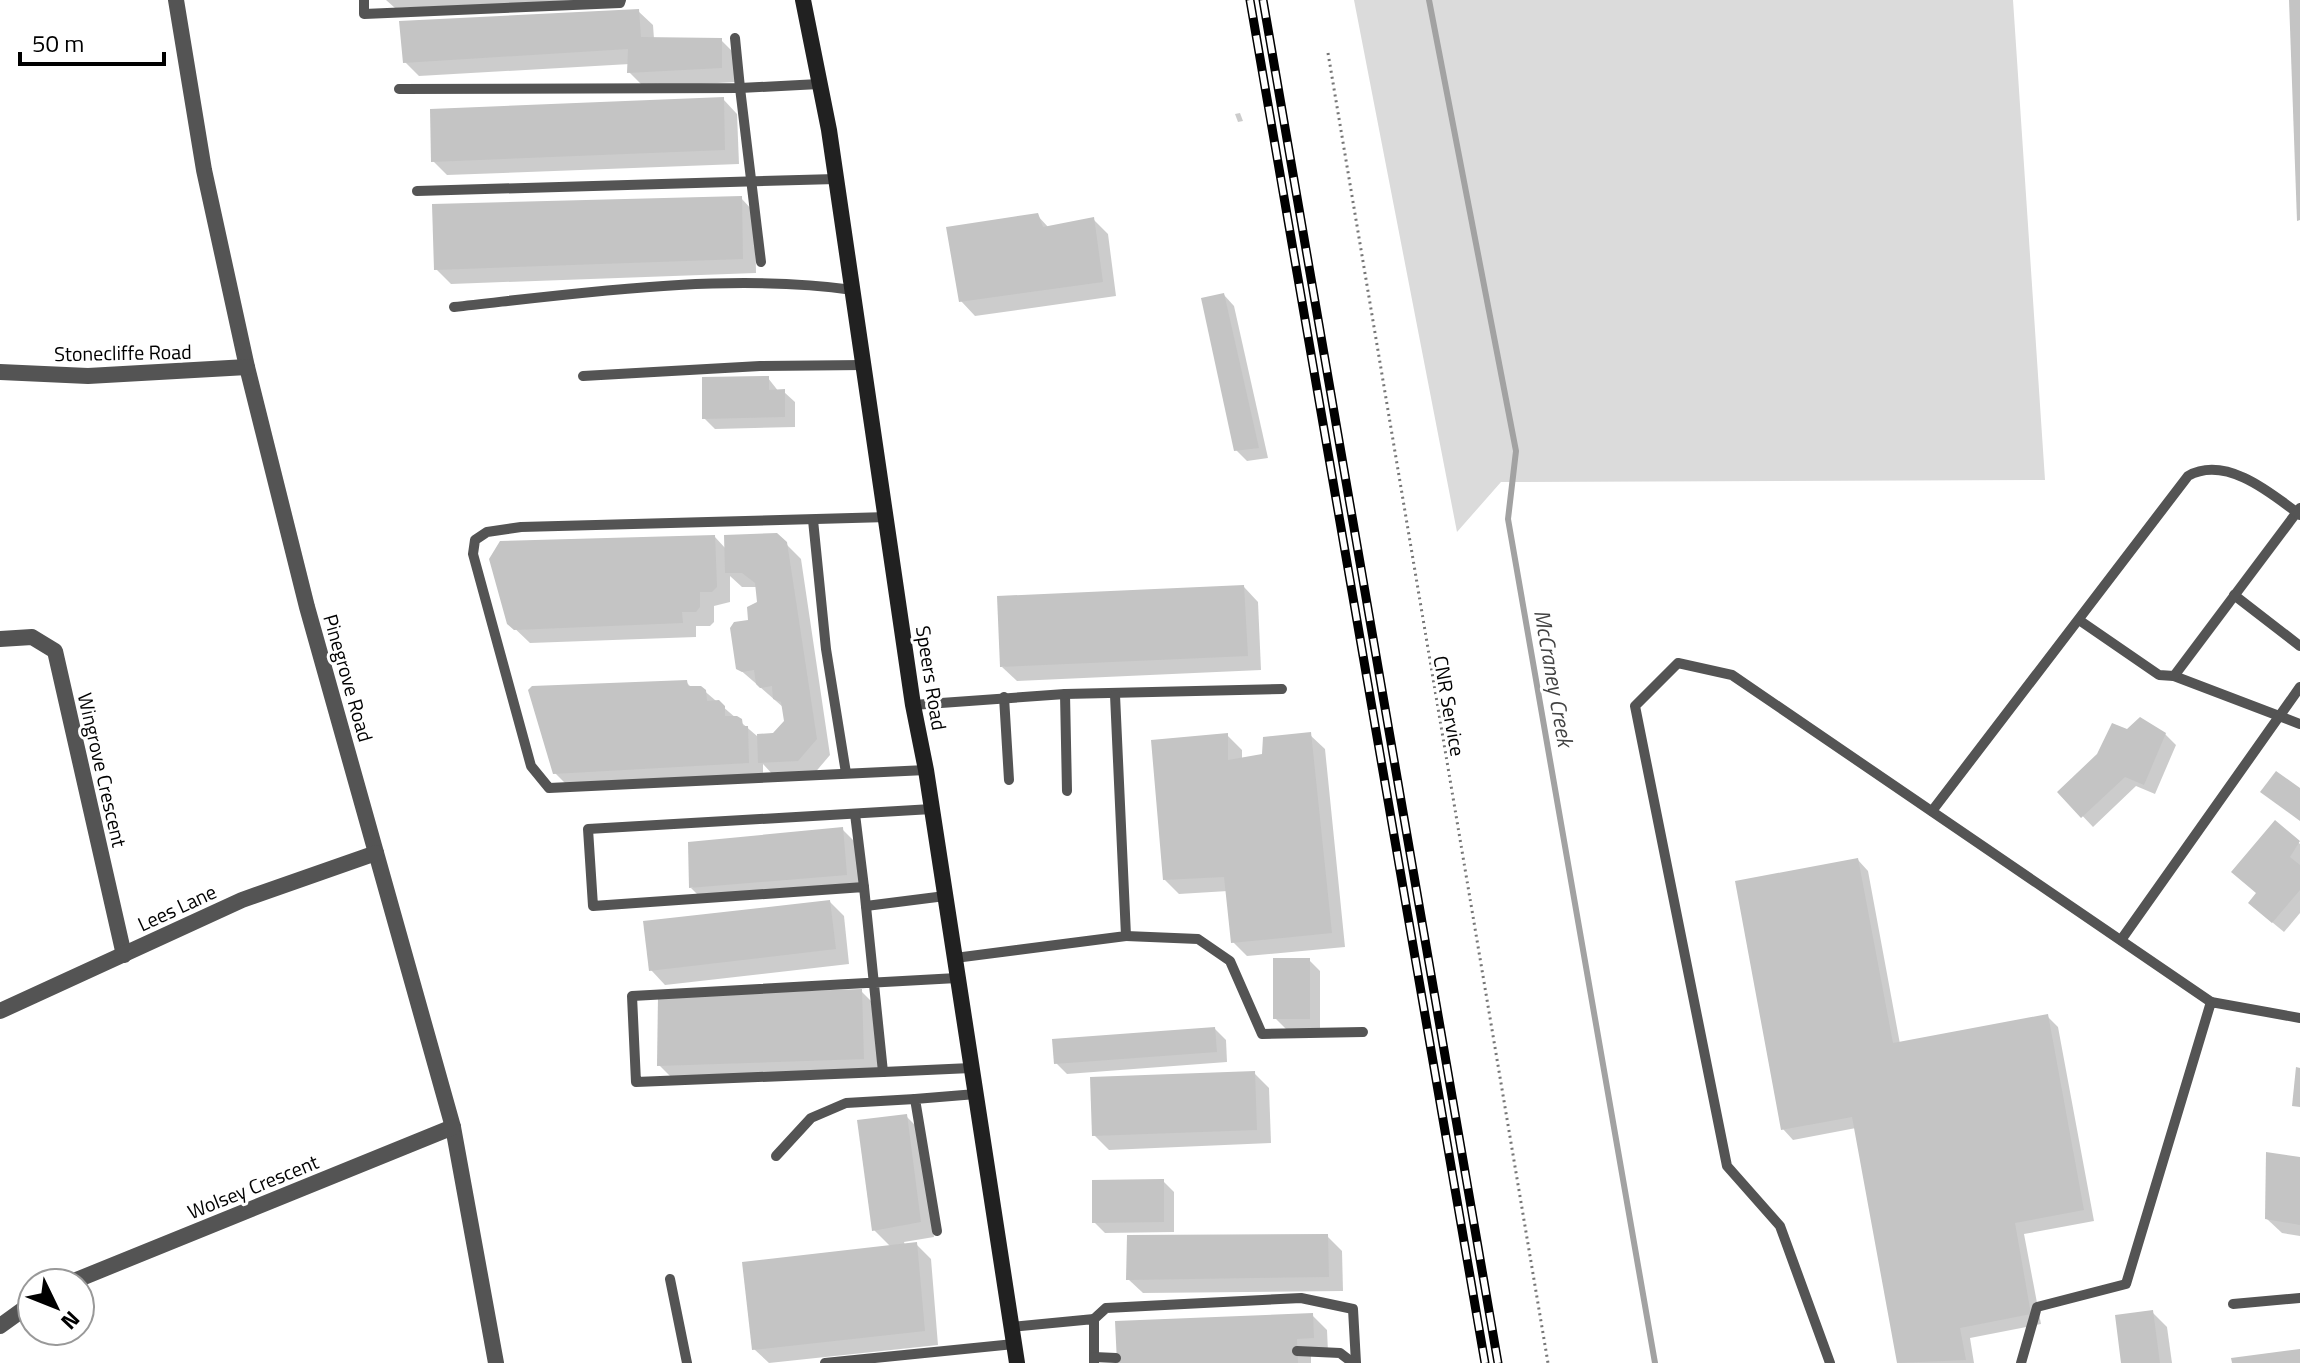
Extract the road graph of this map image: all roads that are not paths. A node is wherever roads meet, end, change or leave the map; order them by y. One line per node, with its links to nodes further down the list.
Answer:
1 (176, 0): 16 (street, Pinegrove Road)
2 (364, 0): 3 (lane)
3 (621, 0)
4 (803, 0): 6 (main road, Speers Road)
5 (735, 38): 7 (lane)
6 (819, 84): 7 (lane); 9 (main road, Speers Road)
7 (740, 88): 8 (lane); 10 (lane)
8 (399, 89)
9 (836, 179): 10 (lane); 13 (main road, Speers Road)
10 (751, 182): 11 (lane); 12 (lane)
11 (417, 191)
12 (761, 262)
13 (853, 290): 14 (lane); 15 (main road, Speers Road)
14 (454, 307)
15 (864, 365): 18 (lane); 20 (main road, Speers Road)
16 (247, 367): 17 (street, Stonecliffe Road); 42 (street, Pinegrove Road)
17 (0, 372)
18 (583, 376)
19 (2299, 512): 22 (lane); 23 (lane)
20 (888, 517): 21 (lane); 32 (main road, Speers Road)
21 (813, 520): 36 (lane); 36 (lane)
22 (2234, 595): 25 (lane); 26 (lane)
23 (2079, 620): 26 (lane); 40 (lane)
24 (0, 639): 48 (street, Wingrove Crescent)
25 (2300, 646)
26 (2174, 676): 33 (lane)
27 (2300, 687): 33 (lane)
28 (1282, 689): 30 (lane)
29 (1065, 694): 30 (lane); 31 (lane); 38 (lane)
30 (1115, 695): 46 (lane)
31 (1004, 697): 32 (lane); 37 (lane)
32 (913, 705): 35 (main road, Speers Road)
33 (2277, 717): 34 (lane); 47 (lane)
34 (2300, 724)
35 (926, 770): 36 (lane); 39 (main road, Speers Road)
36 (846, 773)
37 (1009, 780)
38 (1067, 791)
39 (932, 809): 41 (lane); 44 (main road, Speers Road)
40 (1932, 811): 47 (lane); 77 (lane)
41 (855, 814): 43 (lane); 43 (lane)
42 (376, 853): 48 (street, Lees Lane); 60 (street, Pinegrove Road)
43 (864, 887): 45 (lane)
44 (945, 896): 45 (lane); 49 (main road, Speers Road)
45 (866, 906): 51 (lane)
46 (1126, 936): 49 (lane); 55 (lane)
47 (2121, 940): 52 (lane)
48 (124, 955): 53 (street, Lees Lane)
49 (955, 958): 50 (main road, Speers Road)
50 (957, 978): 51 (lane); 56 (main road, Speers Road)
51 (875, 982): 57 (lane); 57 (lane)
52 (2211, 1002): 54 (lane); 78 (lane)
53 (0, 1011)
54 (2300, 1018)
55 (1363, 1032)
56 (971, 1068): 57 (lane); 58 (main road, Speers Road)
57 (883, 1072)
58 (976, 1094): 59 (lane); 68 (main road, Speers Road)
59 (915, 1099): 61 (lane); 62 (lane)
60 (453, 1127): 63 (street, Wolsey Crescent); 72 (street, Pinegrove Road)
61 (776, 1156)
62 (937, 1231)
63 (96, 1272)
64 (670, 1279): 73 (lane)
65 (2300, 1298): 66 (lane)
66 (2233, 1304)
67 (1094, 1319): 68 (lane); 71 (lane); 76 (lane)
68 (1012, 1335): 74 (lane); 75 (main road, Speers Road)
69 (1297, 1351): 76 (lane)
70 (1116, 1358): 71 (lane)
71 (1094, 1360)
72 (496, 1363)
73 (687, 1363)
74 (825, 1363)
75 (1017, 1363)
76 (1354, 1363)
77 (1830, 1363)
78 (2021, 1363)

